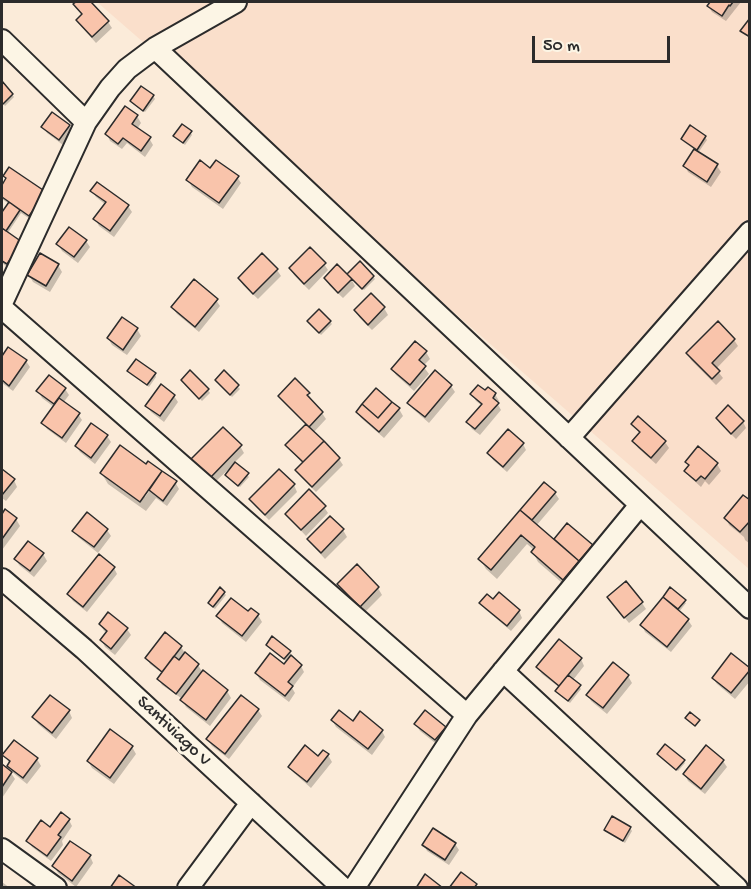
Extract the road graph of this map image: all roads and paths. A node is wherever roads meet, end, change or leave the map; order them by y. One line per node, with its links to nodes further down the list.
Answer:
1 (236, 2): 3 (street)
2 (2, 40): 4 (street)
3 (155, 48): 4 (street); 8 (street)
4 (86, 122): 6 (street)
5 (748, 238): 8 (street)
6 (2, 303)
7 (2, 308): 13 (street)
8 (569, 438): 9 (street)
9 (640, 505): 11 (street); 12 (street)
10 (2, 579): 14 (street, Santiviago V)
11 (750, 608)
12 (503, 671): 13 (street); 20 (street)
13 (467, 715): 19 (street)
14 (251, 803): 17 (street); 18 (street, Santiviago V)
15 (2, 849): 16 (street)
16 (56, 888)
17 (188, 888)
18 (343, 888)
19 (354, 888)
20 (737, 888)

